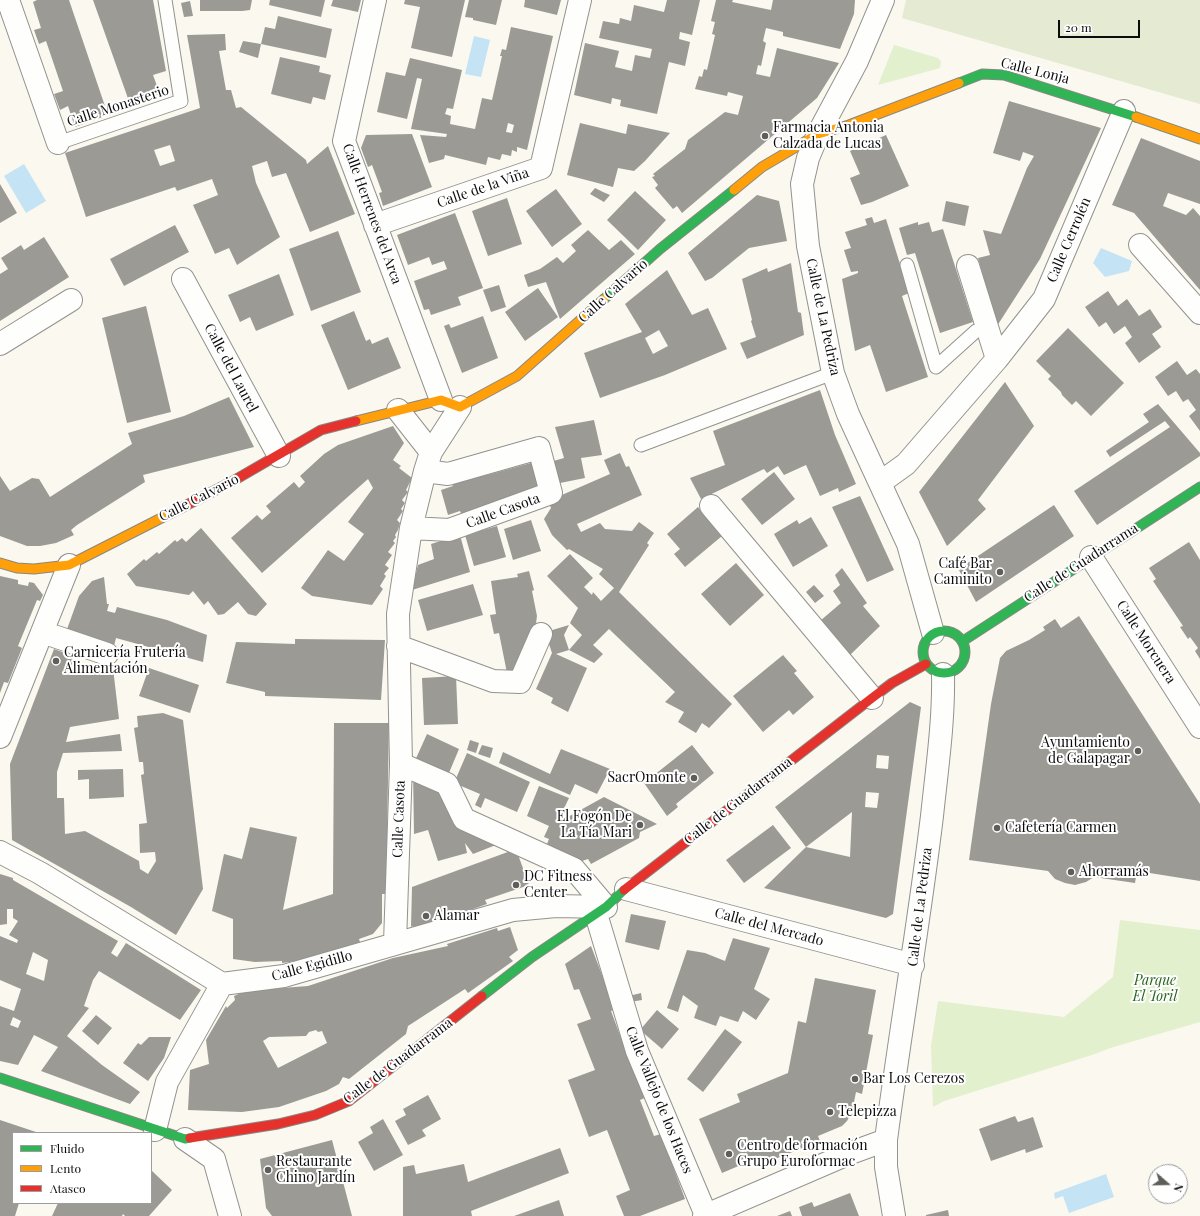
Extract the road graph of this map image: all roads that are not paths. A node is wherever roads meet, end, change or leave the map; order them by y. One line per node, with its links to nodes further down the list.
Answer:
1 (8, 0): 9 (street)
2 (165, 0): 9 (lane, Calle Monasterio)
3 (375, 0): 10 (street, Calle Herrenes del Arca)
4 (580, 0): 10 (street, Calle de la Viña)
5 (882, 0): 7 (street, Calle de La Pedriza)
6 (1124, 111): 7 (street, Calle Lonja); 8 (street, Calle Lonja); 19 (street, Calle Cerrolén)
7 (818, 134): 20 (street, Calle de La Pedriza); 21 (street, Calle Calvario)
8 (1200, 139)
9 (58, 143)
10 (374, 225): 21 (street, Calle Herrenes del Arca)
11 (1140, 245): 16 (street)
12 (907, 265): 17 (lane)
13 (968, 266): 17 (street)
14 (183, 279): 24 (street, Calle del Laurel)
15 (71, 300): 18 (street)
16 (1200, 313)
17 (987, 327): 19 (street)
18 (0, 344)
19 (997, 359): 26 (street, Calle Cerrolén)
20 (833, 373): 23 (lane); 26 (street, Calle de La Pedriza)
21 (451, 404): 22 (street, Calle Calvario); 25 (street, Calle Casota)
22 (398, 410): 24 (street, Calle Calvario); 25 (street)
23 (641, 445)
24 (279, 456): 32 (street, Calle Calvario)
25 (428, 461): 29 (street, Calle Casota); 29 (street, Calle Casota)
26 (881, 482): 34 (street, Calle de La Pedriza)
27 (1200, 487): 30 (street, Calle de Guadarrama)
28 (711, 506): 40 (street)
29 (411, 528): 37 (street, Calle Casota)
30 (1091, 557): 36 (street, Calle de Guadarrama); 41 (street, Calle Morcuera)
31 (0, 563): 32 (street, Calle Calvario)
32 (69, 565): 33 (street)
33 (42, 632): 38 (street); 42 (street)
34 (933, 633): 36 (street); 39 (street)
35 (541, 634): 37 (street)
36 (963, 641): 39 (street)
37 (398, 646): 43 (street, Calle Casota)
38 (107, 654)
39 (934, 669): 40 (street, Calle de Guadarrama); 48 (street, Calle de La Pedriza)
40 (872, 698): 45 (street, Calle de Guadarrama)
41 (1200, 727)
42 (0, 736)
43 (401, 764): 46 (street); 47 (street, Calle Casota)
44 (0, 852): 49 (street)
45 (626, 889): 46 (street, Calle de Guadarrama); 48 (street, Calle del Mercado)
46 (601, 910): 47 (street, Calle Egidillo); 52 (street, Calle de Guadarrama); 55 (street, Calle Vallejo de los Haces)
47 (395, 943): 49 (street, Calle Egidillo)
48 (913, 965): 53 (street, Calle de La Pedriza)
49 (222, 984): 51 (street)
50 (0, 1078): 51 (street, Calle de Guadarrama)
51 (155, 1130): 52 (street, Calle de Guadarrama)
52 (185, 1139): 54 (street)
53 (886, 1140): 55 (street); 56 (street, Calle de La Pedriza)
54 (230, 1216)
55 (705, 1216)
56 (894, 1216)

